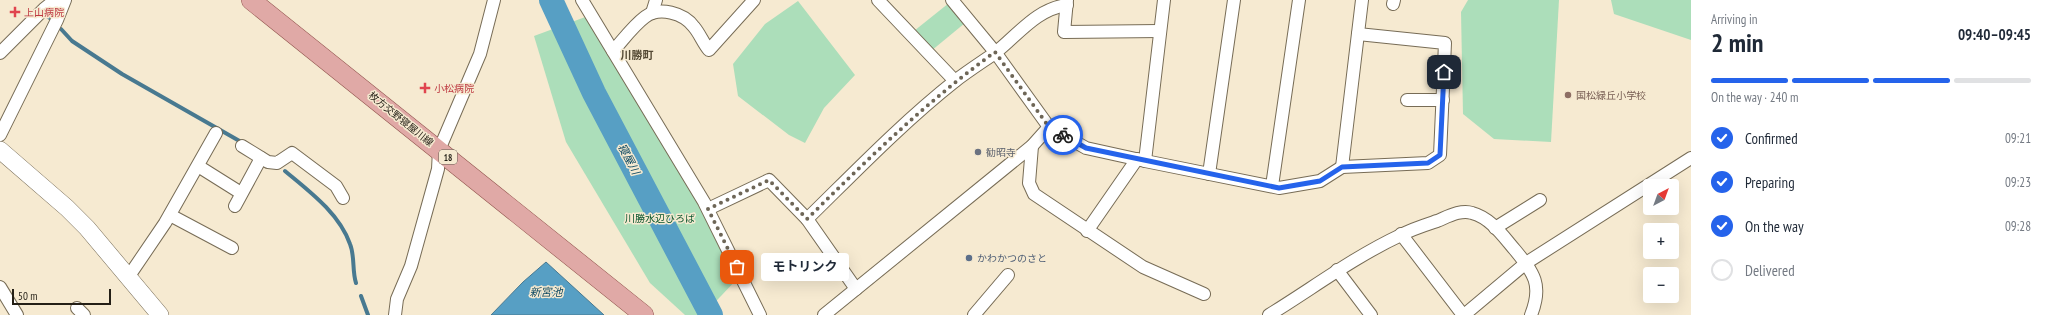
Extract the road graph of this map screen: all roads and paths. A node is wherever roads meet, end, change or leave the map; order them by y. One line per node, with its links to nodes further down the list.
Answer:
1 (55, 0): 20 (street)
2 (65, 0): 26 (street)
3 (251, 0): 30 (main road, 枚方交野寝屋川線 / 18)
4 (494, 0): 30 (street)
5 (582, 0): 18 (street)
6 (656, 0): 15 (street)
7 (878, 0): 21 (street)
8 (1164, 0): 16 (street)
9 (1234, 0): 36 (street)
10 (1299, 0): 37 (street)
11 (1362, 0): 17 (street)
12 (955, 1): 19 (street)
13 (749, 2): 15 (street)
14 (1067, 3): 16 (street); 19 (street)
15 (652, 13): 18 (street)
16 (1160, 31): 33 (street)
17 (1358, 34): 23 (street); 35 (street)
18 (613, 51): 42 (street)
19 (995, 52): 21 (street); 24 (street)
20 (0, 53)
21 (955, 81): 44 (street)
22 (1407, 100): 23 (street)
23 (1443, 100): 35 (street)
24 (1049, 127): 28 (street); 33 (street)
25 (216, 133): 34 (street)
26 (0, 135)
27 (242, 146): 31 (street)
28 (1032, 146): 46 (street); 54 (street)
29 (0, 150): 52 (street)
30 (439, 150): 60 (street); 61 (main road, 枚方交野寝屋川線 / 18)
31 (261, 158): 38 (street); 39 (street)
32 (1691, 158): 49 (street)
33 (1141, 160): 36 (street); 46 (street)
34 (198, 166): 38 (street); 43 (street)
35 (1342, 167): 37 (street)
36 (1209, 174): 37 (street)
37 (1272, 186)
38 (241, 193): 41 (street)
39 (343, 198)
40 (1540, 200): 45 (street)
41 (235, 206)
42 (708, 209): 44 (street); 62 (street)
43 (170, 214): 48 (street); 52 (street)
44 (807, 219): 54 (street)
45 (1495, 228): 47 (street); 49 (street)
46 (1086, 231): 55 (street)
47 (1401, 234): 50 (street); 65 (street)
48 (232, 248)
49 (1526, 264): 65 (street); 66 (street)
50 (1337, 270): 56 (street); 64 (street)
51 (1008, 275): 63 (street)
52 (129, 276): 57 (street)
53 (0, 287): 59 (street)
54 (856, 290): 58 (street)
55 (1204, 294)
56 (1275, 313)
57 (157, 314)
58 (830, 314)
59 (17, 315)
60 (395, 315)
61 (644, 315)
62 (760, 315)
63 (974, 315)
64 (1371, 315)
65 (1463, 315)
66 (1532, 315)

